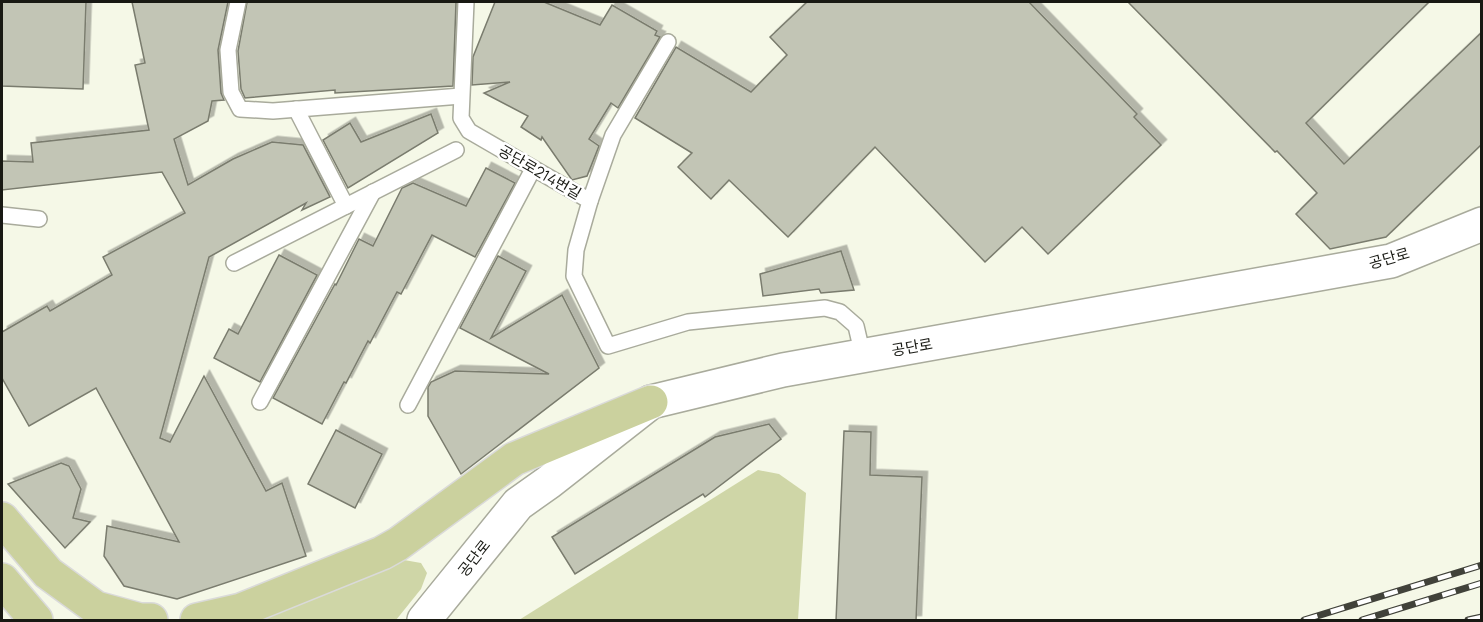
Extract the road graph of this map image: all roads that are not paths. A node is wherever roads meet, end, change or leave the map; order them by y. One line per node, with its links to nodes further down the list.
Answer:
1 (238, 2): 5 (lane)
2 (466, 2): 4 (lane, 공단로214번길)
3 (668, 42): 9 (lane)
4 (461, 96): 5 (lane); 7 (lane, 공단로214번길)
5 (296, 109): 10 (lane)
6 (456, 150): 8 (lane)
7 (533, 169): 9 (lane, 공단로214번길); 18 (lane)
8 (373, 192): 10 (lane); 16 (lane)
9 (590, 201): 15 (lane, 공단로214번길)
10 (346, 206): 14 (lane)
11 (2, 215): 12 (lane)
12 (39, 219)
13 (1482, 224): 15 (street, 공단로)
14 (234, 263)
15 (862, 356): 17 (street, 공단로)
16 (260, 402)
17 (651, 402): 23 (main road); 24 (street, 공단로)
18 (408, 405)
19 (2, 519): 22 (main road)
20 (2, 580): 21 (main road)
21 (36, 621)
22 (151, 621)
23 (197, 621)
24 (424, 621)

